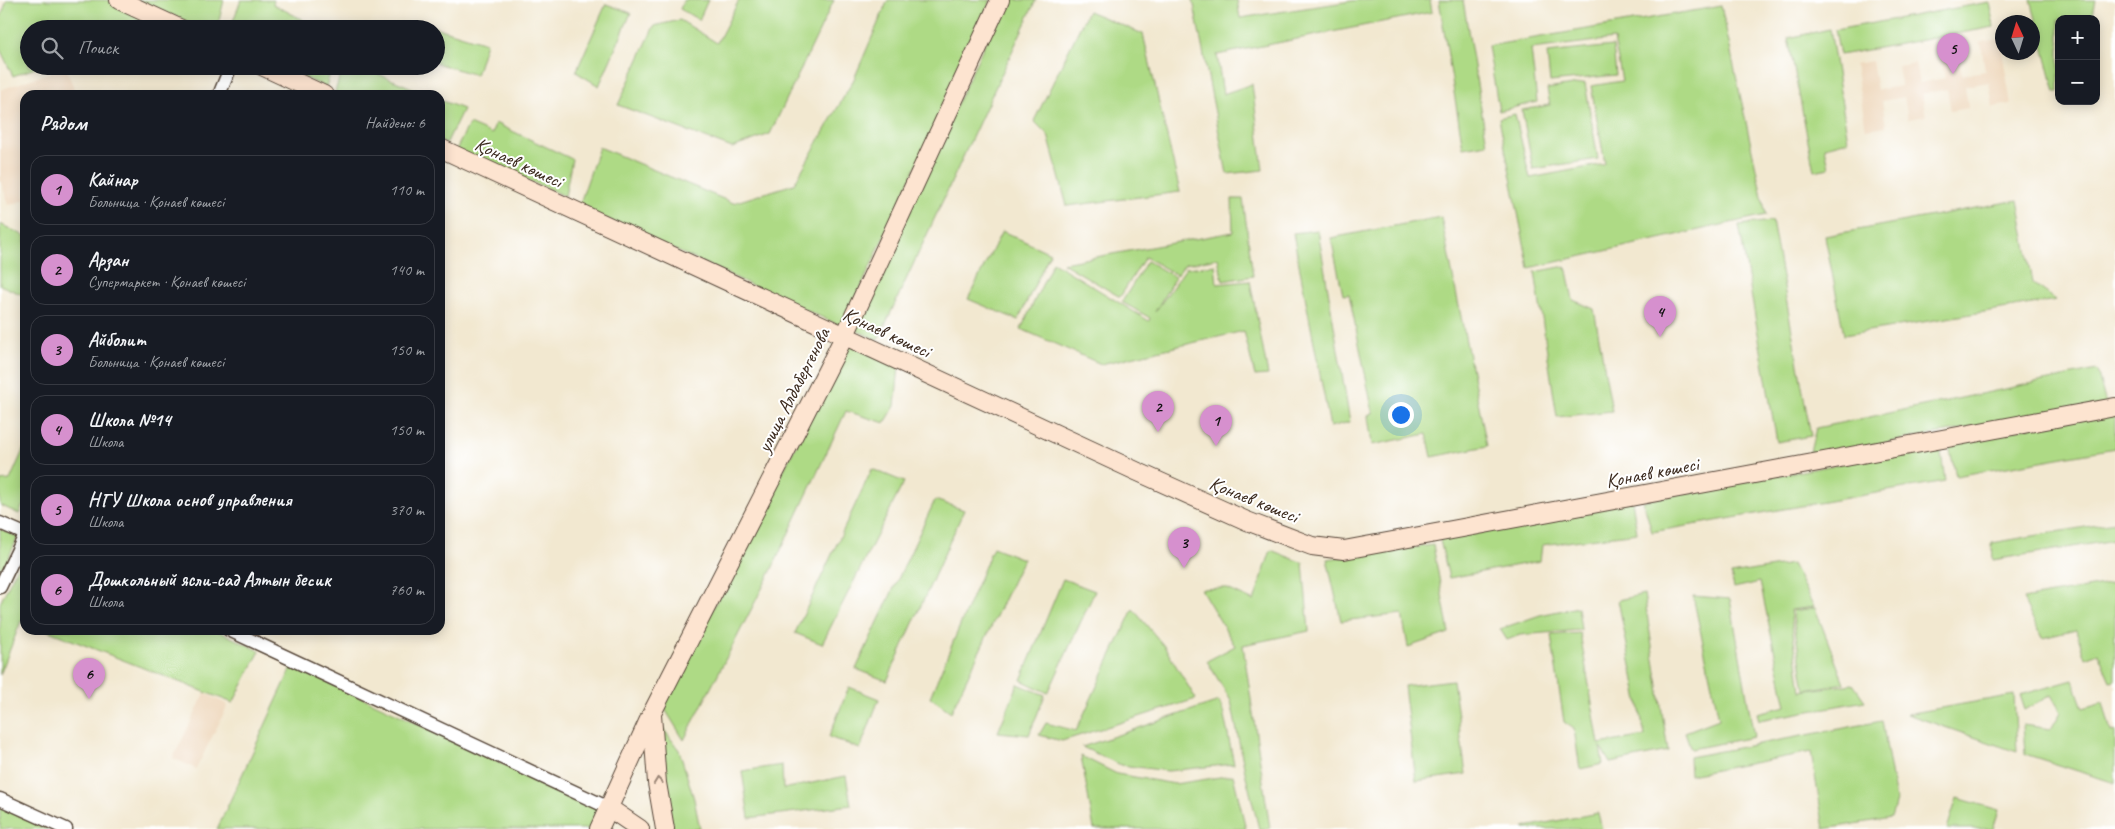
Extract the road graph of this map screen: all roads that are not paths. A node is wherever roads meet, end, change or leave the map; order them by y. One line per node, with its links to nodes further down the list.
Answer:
1 (119, 0): 3 (street)
2 (1000, 0): 9 (street, улица Алдабергенова)
3 (162, 20)
4 (227, 75): 6 (street)
5 (281, 75): 7 (street)
6 (221, 90)
7 (313, 90)
8 (445, 150): 9 (street, Қонаев көшесі)
9 (845, 335): 10 (street, Қонаев көшесі); 16 (street, улица Алдабергенова)
10 (2115, 407)
11 (0, 523): 12 (street)
12 (20, 533)
13 (20, 546): 14 (street)
14 (0, 588)
15 (240, 635): 18 (street)
16 (652, 713): 18 (street, улица Алдабергенова); 22 (street, one-way to 16)
17 (0, 799): 19 (street)
18 (609, 808): 20 (street, улица Алдабергенова); 21 (street)
19 (66, 829)
20 (599, 829)
21 (640, 829)
22 (665, 829)

